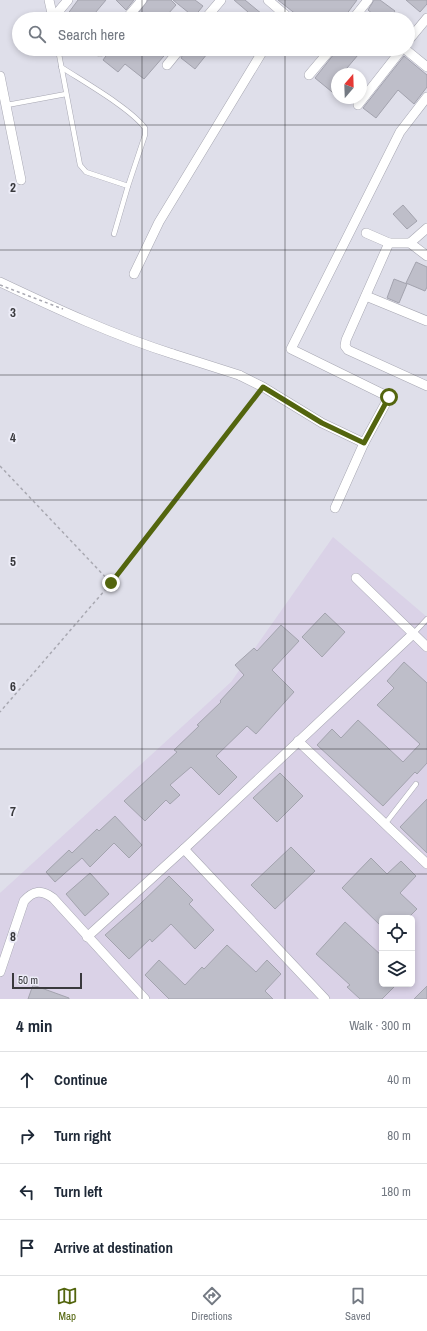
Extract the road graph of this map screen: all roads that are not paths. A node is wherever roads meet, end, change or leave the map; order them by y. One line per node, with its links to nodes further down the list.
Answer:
1 (49, 0): 8 (street)
2 (68, 0): 9 (street)
3 (142, 0): 10 (street)
4 (221, 0): 11 (street)
5 (268, 0): 12 (street)
6 (356, 0): 7 (street)
7 (366, 3): 13 (street)
8 (52, 12)
9 (59, 12)
10 (132, 12)
11 (211, 12)
12 (280, 12)
13 (359, 12)
14 (427, 18): 15 (street)
15 (415, 33)
16 (60, 56): 23 (lane)
17 (174, 56): 22 (street)
18 (260, 56): 39 (street)
19 (324, 56): 25 (street)
20 (397, 56): 30 (street)
21 (412, 56): 24 (street)
22 (167, 65)
23 (62, 67): 27 (lane); 32 (lane)
24 (427, 67)
25 (309, 75)
26 (0, 76): 29 (street)
27 (66, 94): 29 (lane); 32 (lane)
28 (427, 97): 44 (street)
29 (7, 105): 31 (street)
30 (358, 105)
31 (21, 180)
32 (128, 186): 35 (lane)
33 (427, 228): 36 (street)
34 (366, 233): 37 (street)
35 (114, 234)
36 (410, 243): 37 (street); 38 (street)
37 (389, 244): 41 (street)
38 (427, 256)
39 (134, 274)
40 (0, 283): 44 (street, bridge)
41 (366, 296): 42 (street); 43 (street)
42 (427, 321)
43 (427, 386)
44 (364, 443): 45 (street)
45 (335, 508)
46 (356, 578): 48 (street)
47 (427, 619): 48 (lane)
48 (413, 634): 49 (street); 50 (street)
49 (427, 648)
50 (298, 741): 52 (street); 53 (street)
51 (416, 784): 52 (lane)
52 (385, 824): 54 (street)
53 (184, 849): 55 (street); 58 (street)
54 (427, 864)
55 (87, 937): 56 (street); 57 (street)
56 (0, 972)
57 (145, 999)
58 (325, 999)

